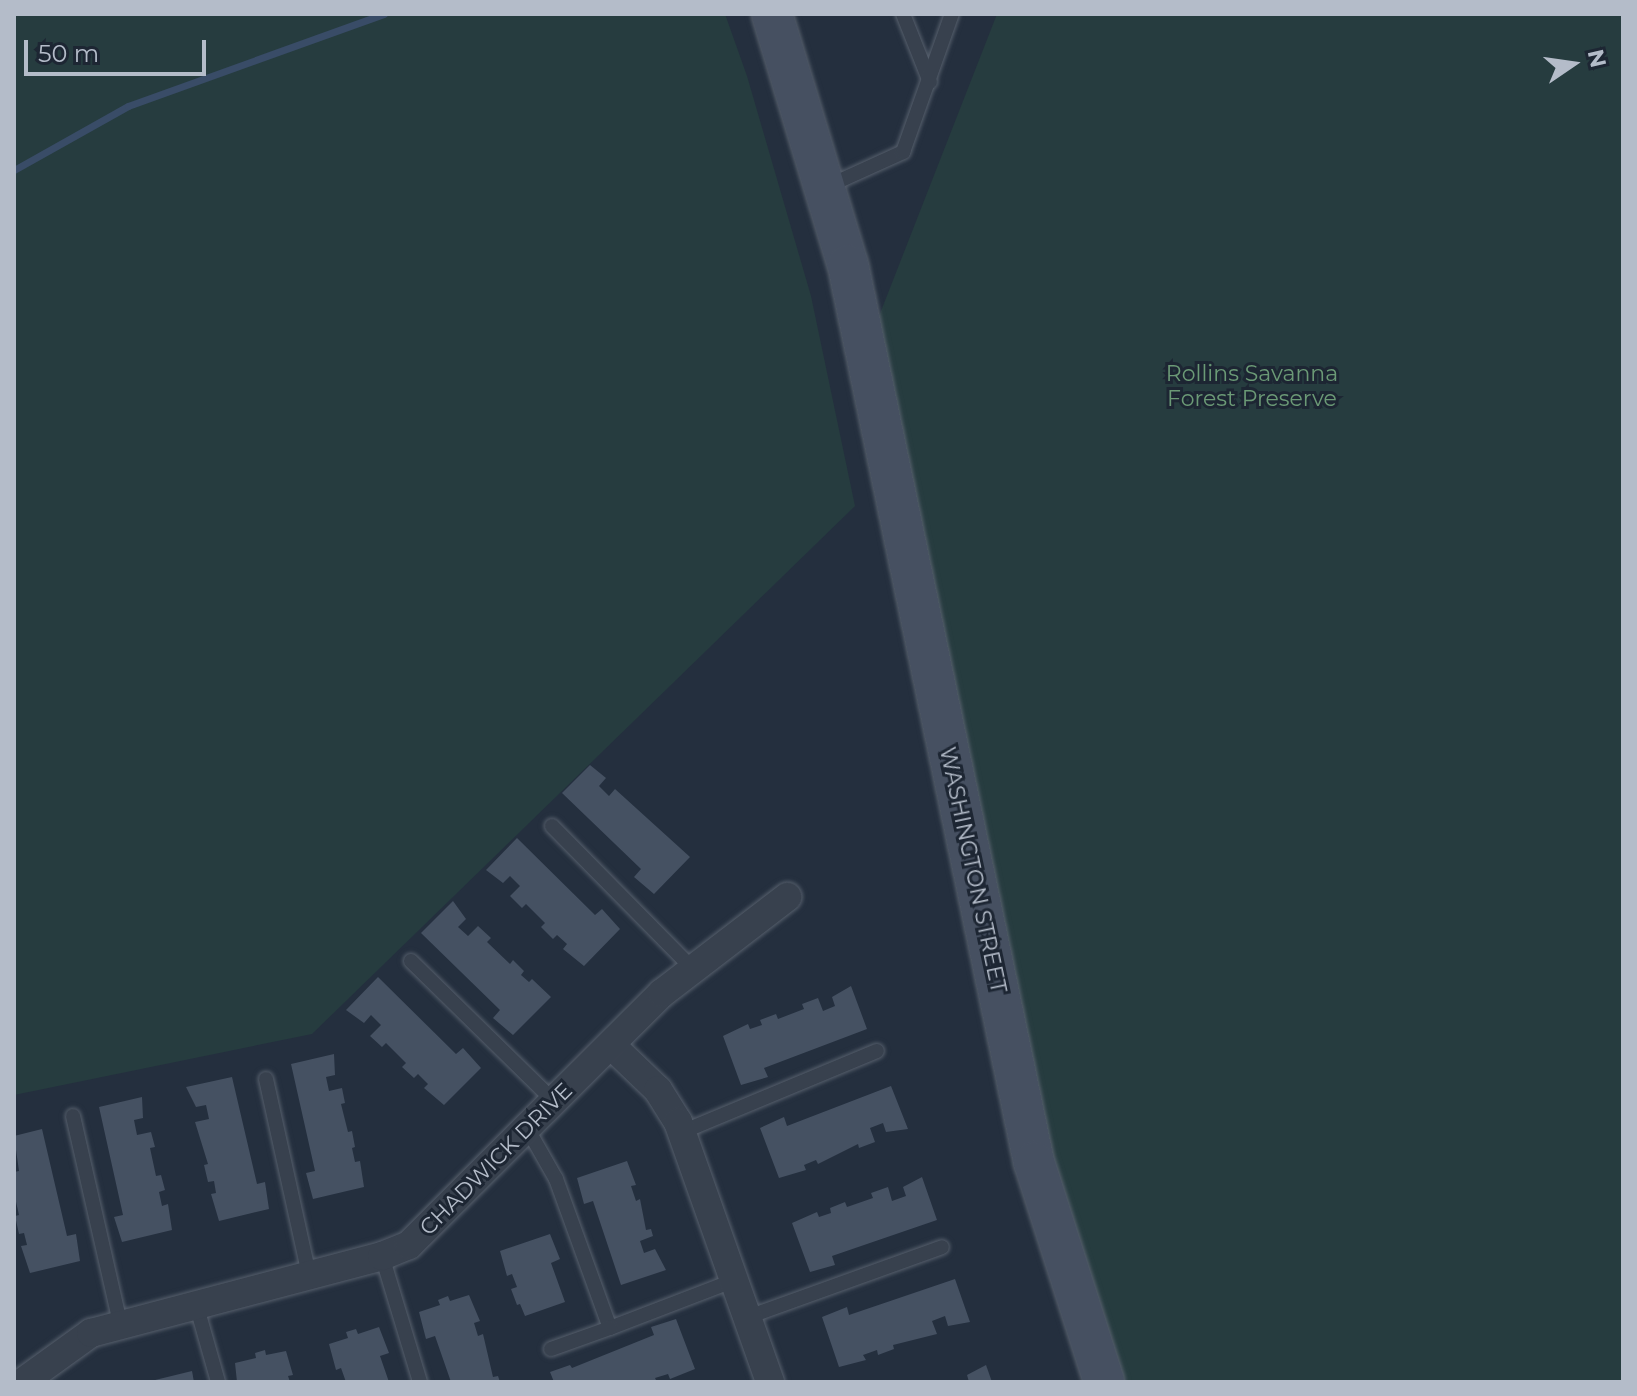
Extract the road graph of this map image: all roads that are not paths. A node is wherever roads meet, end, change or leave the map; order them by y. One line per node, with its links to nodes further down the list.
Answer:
1 (772, 14): 5 (main road, WASHINGTON STREET)
2 (903, 14): 4 (lane)
3 (952, 14): 4 (lane)
4 (930, 82): 5 (lane)
5 (826, 187): 30 (main road, WASHINGTON STREET)
6 (552, 826): 9 (lane)
7 (787, 897): 9 (street, CHADWICK DRIVE)
8 (411, 961): 13 (lane)
9 (693, 969): 10 (street, CHADWICK DRIVE)
10 (611, 1045): 13 (street, CHADWICK DRIVE); 16 (street)
11 (877, 1051): 16 (lane)
12 (266, 1079): 19 (lane)
13 (554, 1101): 15 (street, CHADWICK DRIVE)
14 (73, 1116): 23 (lane)
15 (527, 1128): 18 (street, CHADWICK DRIVE); 24 (lane)
16 (682, 1132): 20 (street)
17 (942, 1247): 22 (lane)
18 (382, 1256): 19 (street, CHADWICK DRIVE); 28 (lane)
19 (309, 1275): 21 (street, CHADWICK DRIVE)
20 (735, 1280): 22 (street); 24 (lane)
21 (196, 1304): 23 (street, CHADWICK DRIVE); 27 (lane)
22 (748, 1317): 29 (street)
23 (120, 1323): 26 (street, CHADWICK DRIVE)
24 (610, 1328): 25 (lane)
25 (551, 1349)
26 (23, 1382)
27 (218, 1382)
28 (420, 1382)
29 (770, 1382)
30 (1104, 1382)

